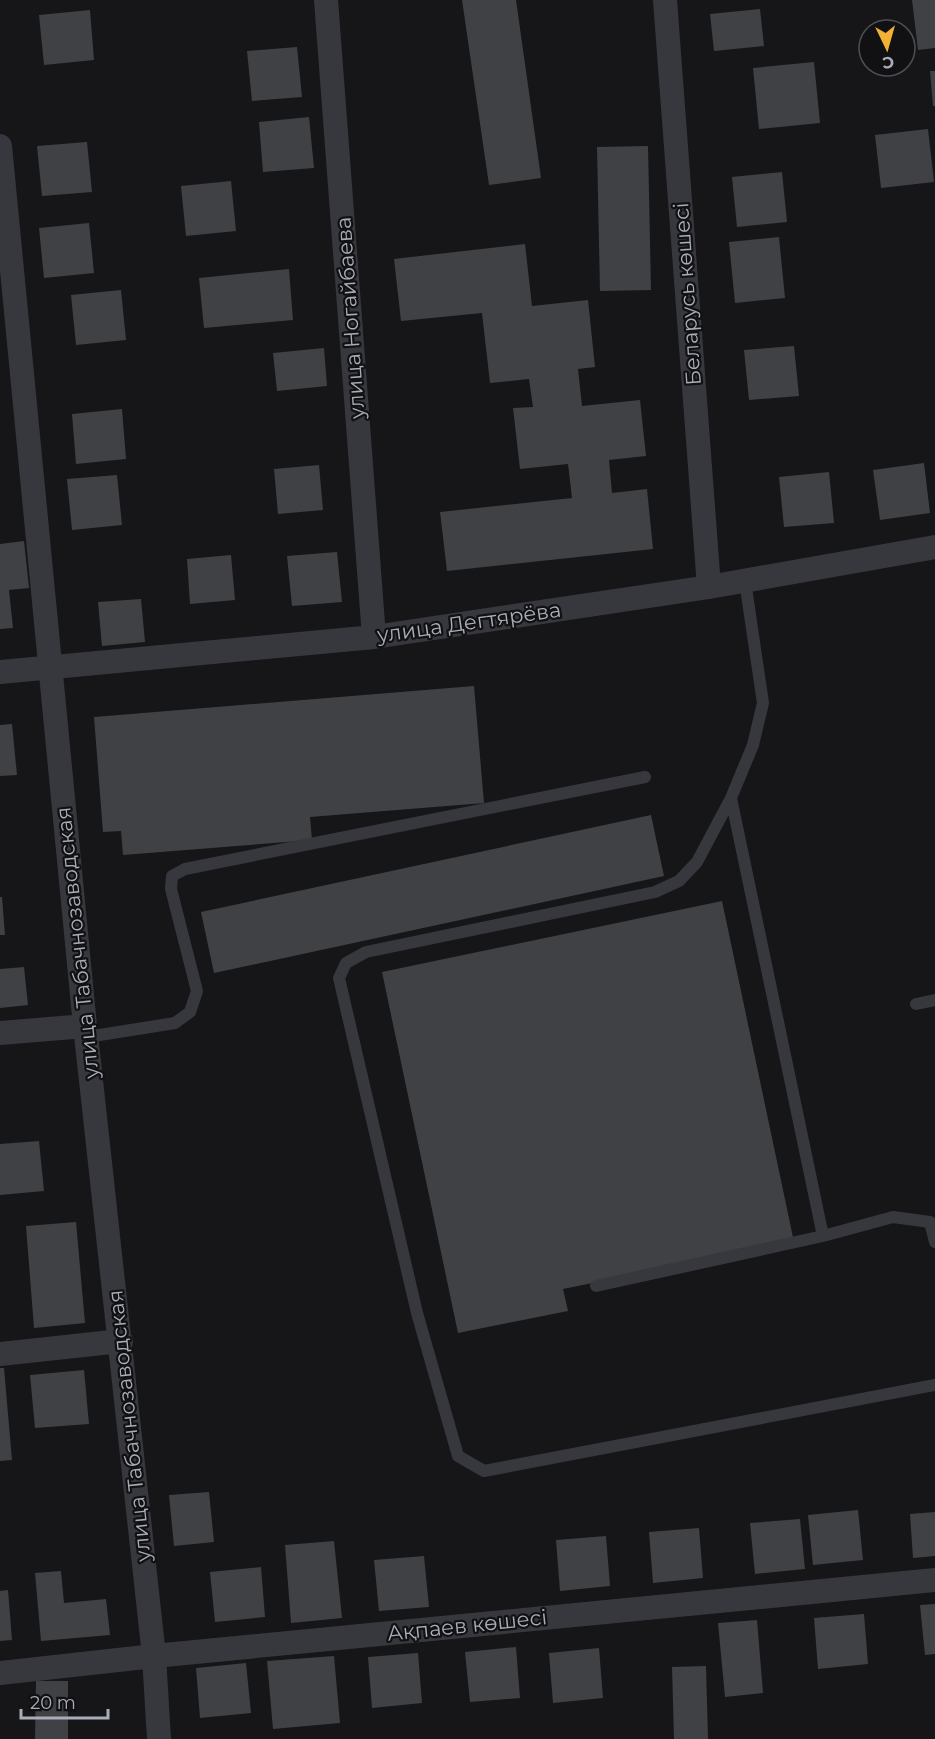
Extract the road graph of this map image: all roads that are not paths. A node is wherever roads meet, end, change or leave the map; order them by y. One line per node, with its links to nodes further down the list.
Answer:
1 (326, 0): 7 (street, улица Ногайбаева)
2 (665, 0): 6 (street, Беларусь көшесі)
3 (0, 146): 8 (street, улица Табачнозаводская)
4 (935, 547): 5 (street, улица Дегтярёва)
5 (745, 581): 6 (street, улица Дегтярёва); 11 (lane)
6 (709, 587): 7 (street, улица Дегтярёва)
7 (374, 637): 8 (street, улица Дегтярёва)
8 (50, 668): 9 (street, улица Дегтярёва); 14 (street, улица Табачнозаводская)
9 (0, 672)
10 (645, 777): 14 (lane)
11 (731, 798): 16 (lane); 21 (lane)
12 (935, 1000): 13 (lane)
13 (916, 1004)
14 (86, 1032): 15 (street); 19 (street, улица Табачнозаводская)
15 (0, 1033)
16 (823, 1236): 17 (lane); 18 (lane)
17 (935, 1242)
18 (596, 1286)
19 (121, 1341): 20 (street); 23 (street, улица Табачнозаводская)
20 (0, 1354)
21 (935, 1385)
22 (935, 1580): 23 (street, Ақпаев көшесі)
23 (154, 1656): 24 (street, Ақпаев көшесі); 25 (street, улица Табачнозаводская)
24 (0, 1672)
25 (159, 1739)

